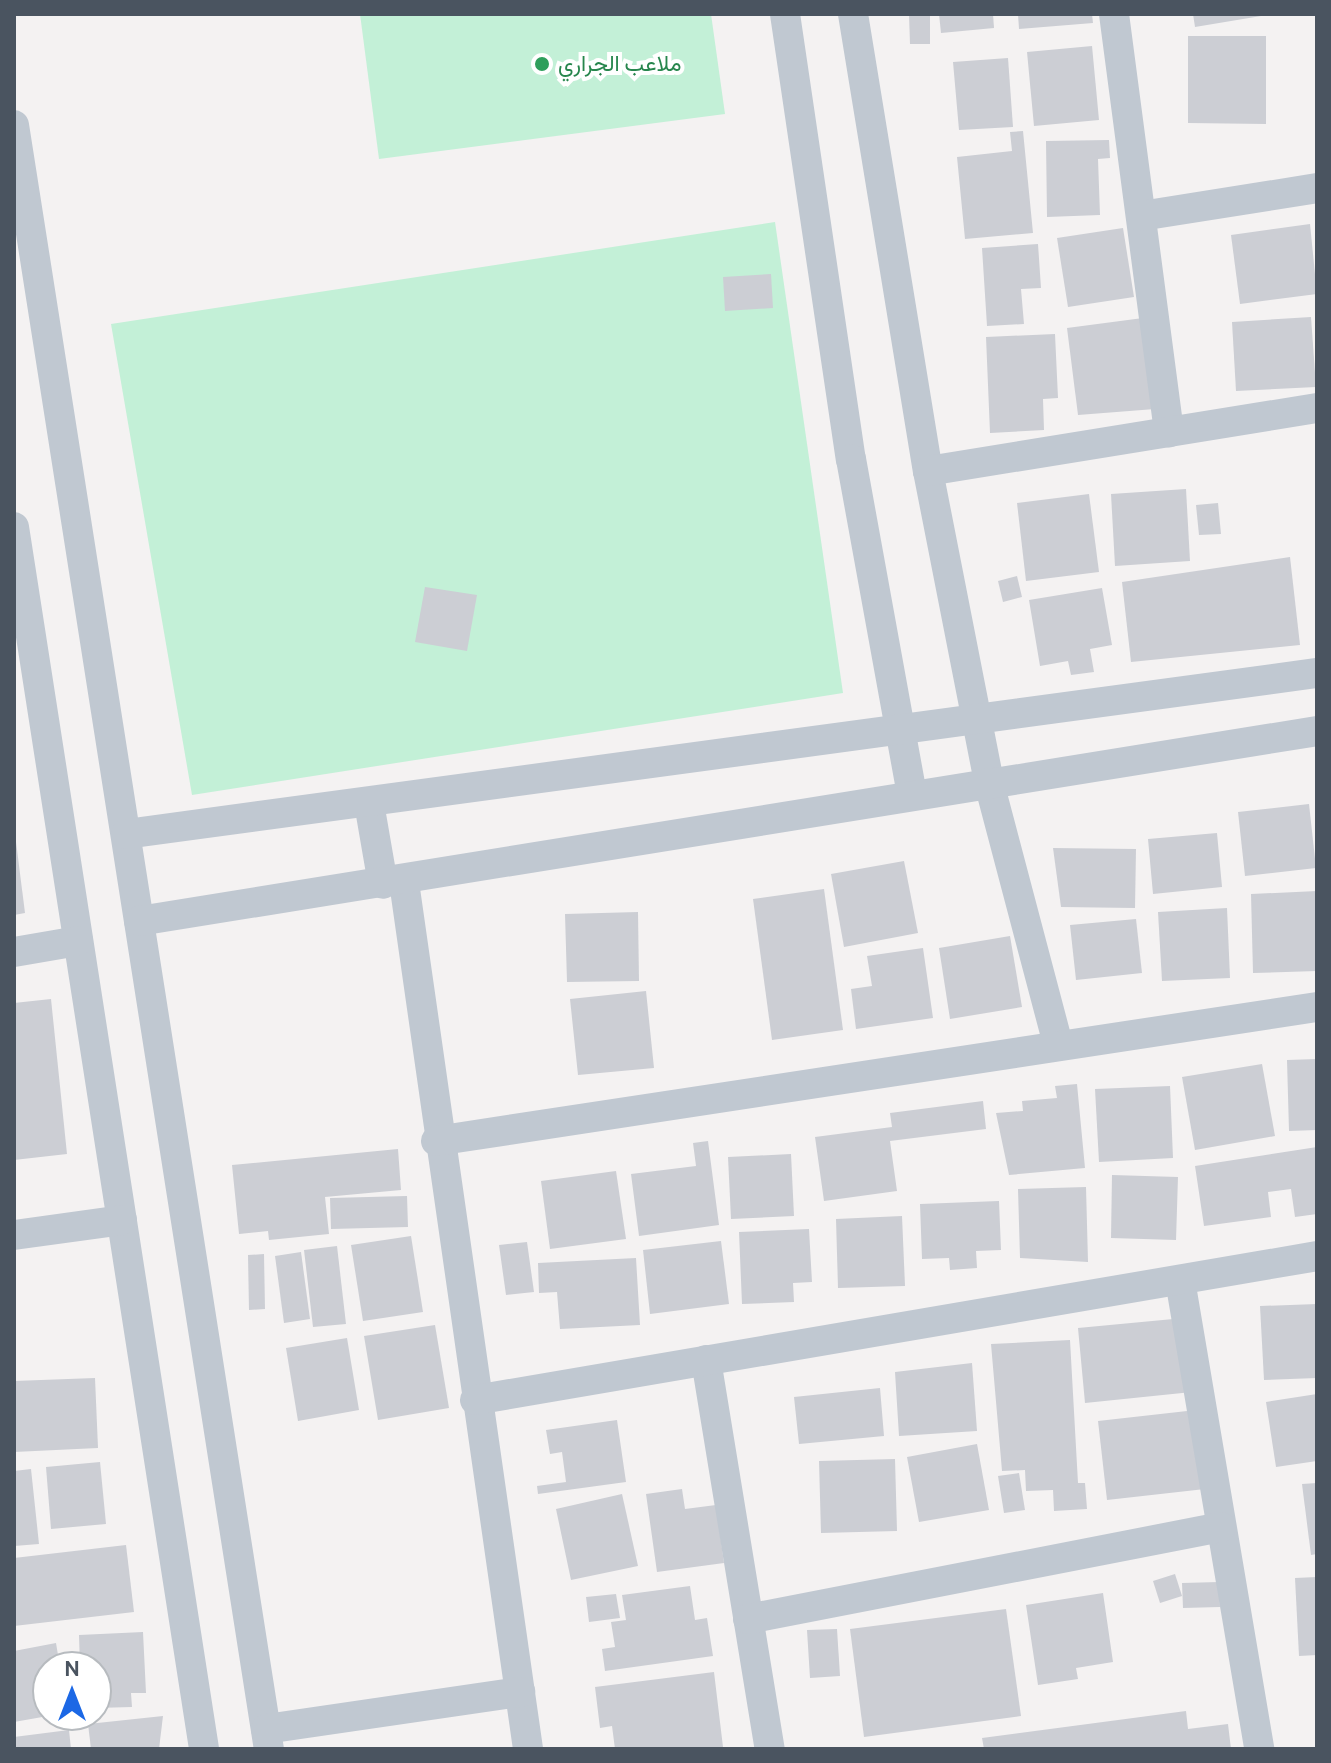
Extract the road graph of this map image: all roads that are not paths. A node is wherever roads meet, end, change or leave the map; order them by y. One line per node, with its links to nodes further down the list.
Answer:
1 (785, 14): 13 (street)
2 (853, 14): 9 (street)
3 (1114, 14): 6 (street)
4 (14, 125): 18 (street)
5 (1317, 188): 6 (street)
6 (1141, 216): 8 (street)
7 (1317, 408): 8 (street)
8 (1169, 432): 9 (street)
9 (928, 471): 12 (street)
10 (14, 527): 21 (street)
11 (1317, 673): 12 (street)
12 (977, 720): 13 (street); 15 (street)
13 (899, 729): 16 (street); 17 (street)
14 (1317, 731): 15 (street)
15 (989, 783): 16 (street); 24 (street)
16 (912, 796): 19 (street)
17 (369, 803): 18 (street); 19 (street)
18 (126, 834): 20 (street)
19 (394, 883): 20 (street); 25 (street)
20 (139, 921): 35 (street)
21 (78, 941): 22 (street); 26 (street)
22 (14, 952)
23 (1317, 1007): 24 (street)
24 (1058, 1045): 25 (street)
25 (436, 1141): 31 (street)
26 (122, 1220): 27 (street); 36 (street)
27 (14, 1235)
28 (1317, 1256): 29 (street)
29 (1180, 1280): 30 (street); 32 (street)
30 (706, 1360): 31 (street); 33 (street)
31 (475, 1400): 34 (street)
32 (1221, 1527): 33 (street); 39 (street)
33 (748, 1619): 38 (street)
34 (520, 1692): 35 (street); 37 (street)
35 (268, 1739)
36 (204, 1749)
37 (528, 1749)
38 (770, 1749)
39 (1259, 1749)

